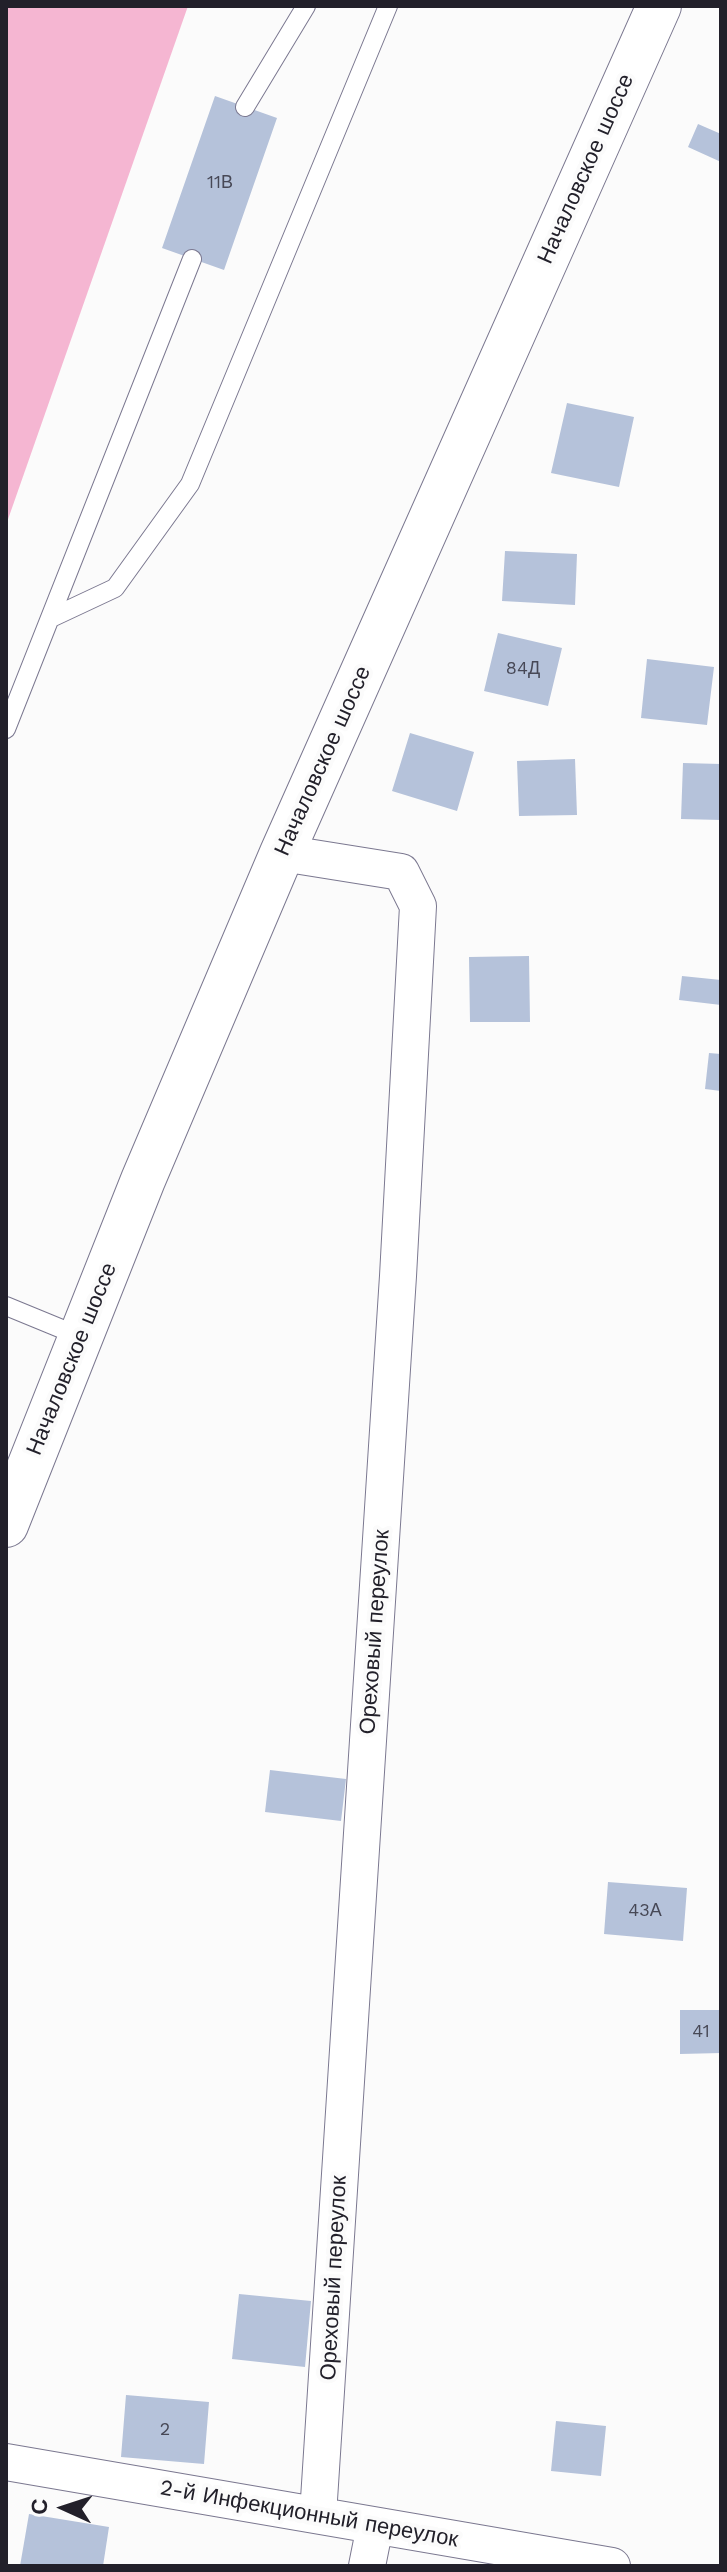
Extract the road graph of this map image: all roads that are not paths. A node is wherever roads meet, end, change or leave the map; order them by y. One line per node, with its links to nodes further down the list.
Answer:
1 (306, 6): 4 (lane)
2 (388, 6): 6 (lane)
3 (659, 6): 8 (main road, Началовское шоссе)
4 (245, 107)
5 (192, 259): 6 (lane)
6 (51, 618): 7 (lane)
7 (6, 729)
8 (282, 853): 10 (main road, Началовское шоссе); 13 (street, Ореховый переулок)
9 (6, 1306): 10 (lane)
10 (79, 1336): 11 (main road, Началовское шоссе)
11 (6, 1525)
12 (6, 2462): 13 (street, 2-й Инфекционный переулок)
13 (318, 2515): 14 (street, 2-й Инфекционный переулок)
14 (375, 2526): 15 (street); 16 (street, 2-й Инфекционный переулок)
15 (367, 2566)
16 (612, 2566)

